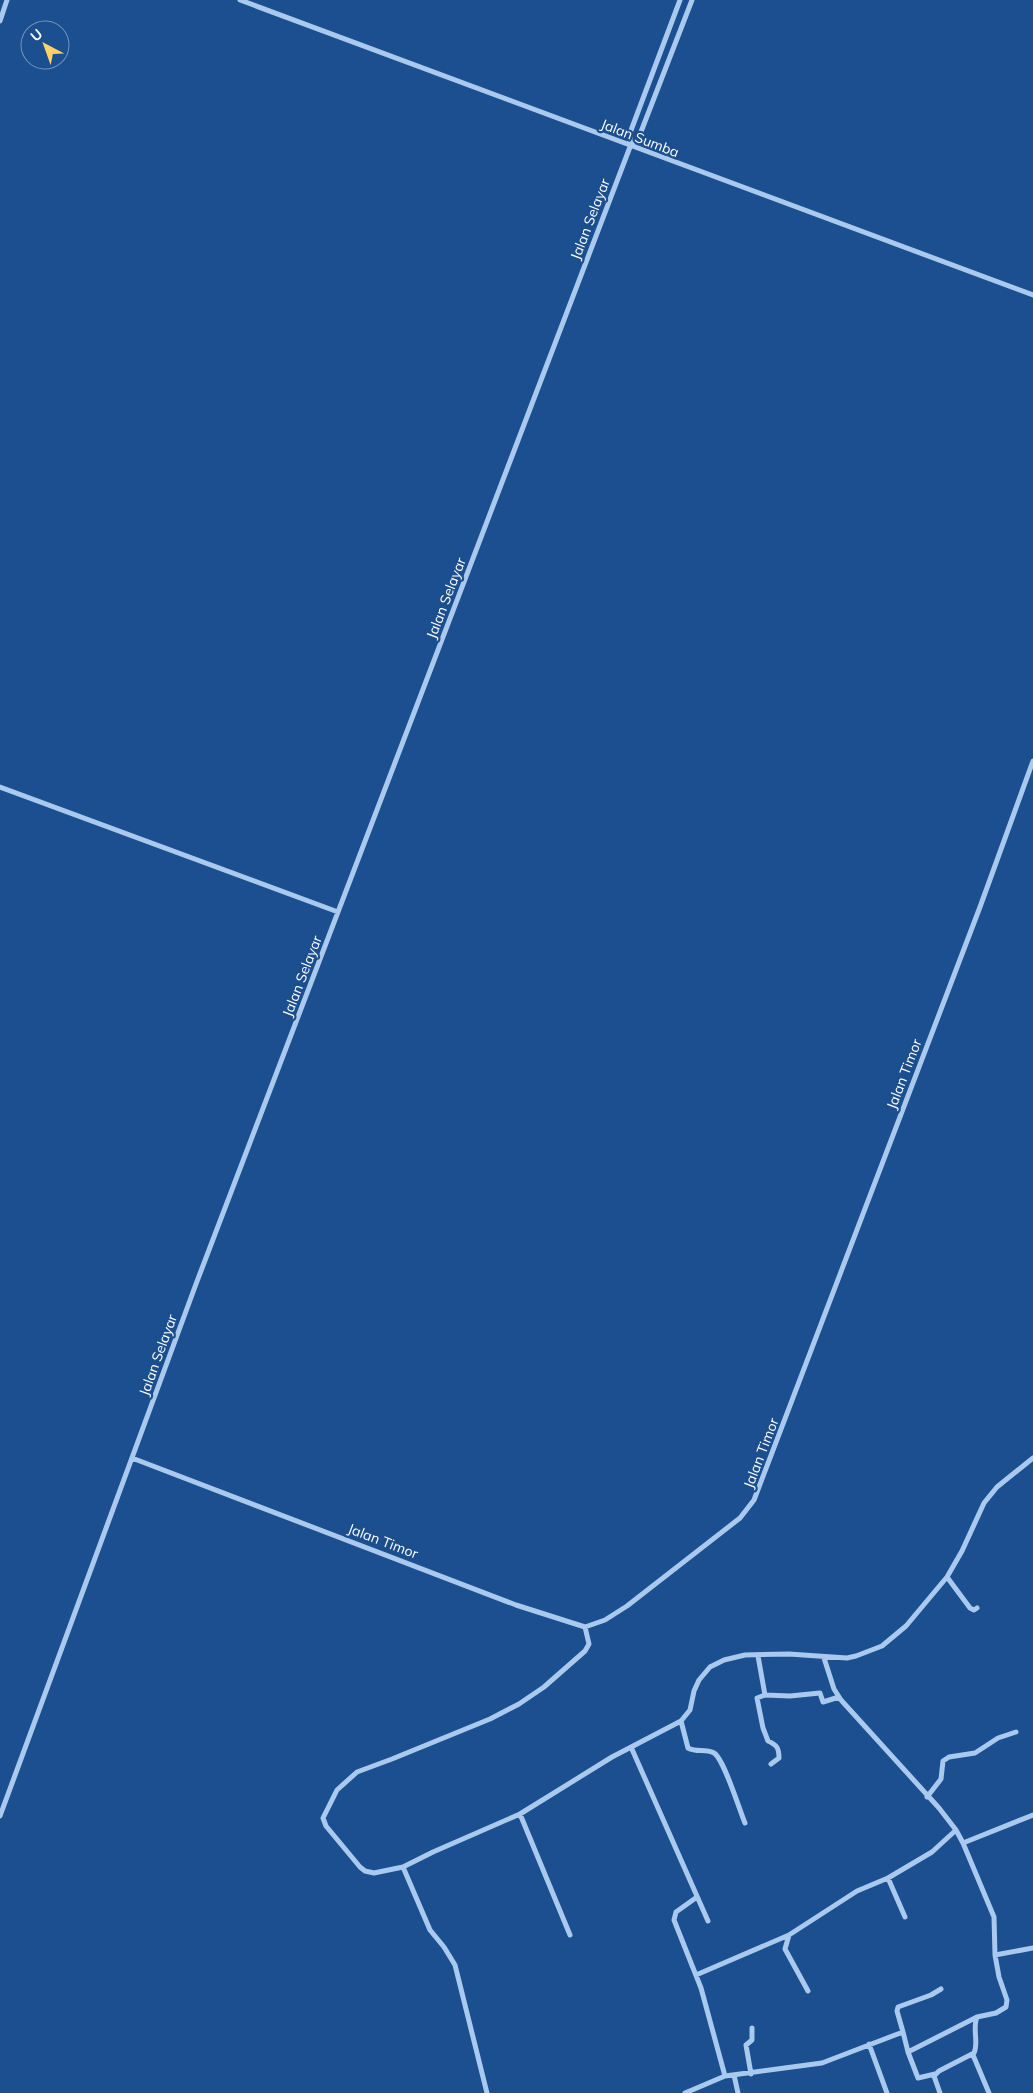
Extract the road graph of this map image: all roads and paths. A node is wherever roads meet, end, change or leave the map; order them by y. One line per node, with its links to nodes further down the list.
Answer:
1 (8, 0): 5 (street)
2 (240, 0): 6 (street, Jalan Sumba)
3 (680, 0): 6 (street, Jalan Selayar)
4 (692, 0): 6 (street, Jalan Selayar)
5 (0, 21)
6 (630, 147): 7 (street, Jalan Sumba); 10 (street, Jalan Selayar)
7 (1033, 296)
8 (1033, 760): 15 (street, Jalan Timor)
9 (0, 787): 10 (street)
10 (338, 912): 11 (street, Jalan Selayar)
11 (132, 1458): 15 (street, Jalan Timor); 27 (street, Jalan Selayar)
12 (1033, 1458): 13 (street)
13 (947, 1578): 14 (street); 17 (street)
14 (977, 1608)
15 (585, 1627): 31 (street)
16 (758, 1656): 17 (street); 18 (street); 20 (street)
17 (824, 1658): 19 (street)
18 (765, 1695): 19 (street); 23 (street)
19 (839, 1697): 24 (street)
20 (681, 1722): 22 (street); 28 (street)
21 (1016, 1732): 24 (street)
22 (631, 1747): 25 (street); 33 (street)
23 (771, 1764)
24 (927, 1797): 29 (street)
25 (520, 1814): 31 (street); 36 (street)
26 (1033, 1815): 30 (street)
27 (0, 1816)
28 (745, 1823)
29 (956, 1830): 30 (street); 32 (street)
30 (963, 1843): 39 (street)
31 (403, 1867): 53 (street)
32 (888, 1878): 34 (street); 37 (street)
33 (697, 1897): 35 (street); 40 (street)
34 (905, 1917)
35 (708, 1921)
36 (570, 1935)
37 (789, 1935): 40 (street); 42 (street)
38 (1033, 1948): 39 (street)
39 (995, 1954): 43 (street)
40 (696, 1975): 52 (street)
41 (941, 1989): 45 (street)
42 (808, 1991)
43 (978, 2017): 47 (street); 48 (street)
44 (752, 2028): 49 (street)
45 (902, 2032): 46 (street); 47 (street)
46 (869, 2044): 49 (street); 56 (street)
47 (908, 2052): 50 (street)
48 (973, 2055): 50 (street); 58 (street)
49 (751, 2074): 51 (street)
50 (935, 2074): 57 (street)
51 (734, 2075): 52 (street); 55 (street)
52 (725, 2076): 54 (street)
53 (487, 2093)
54 (685, 2093)
55 (738, 2093)
56 (886, 2093)
57 (940, 2093)
58 (988, 2093)

